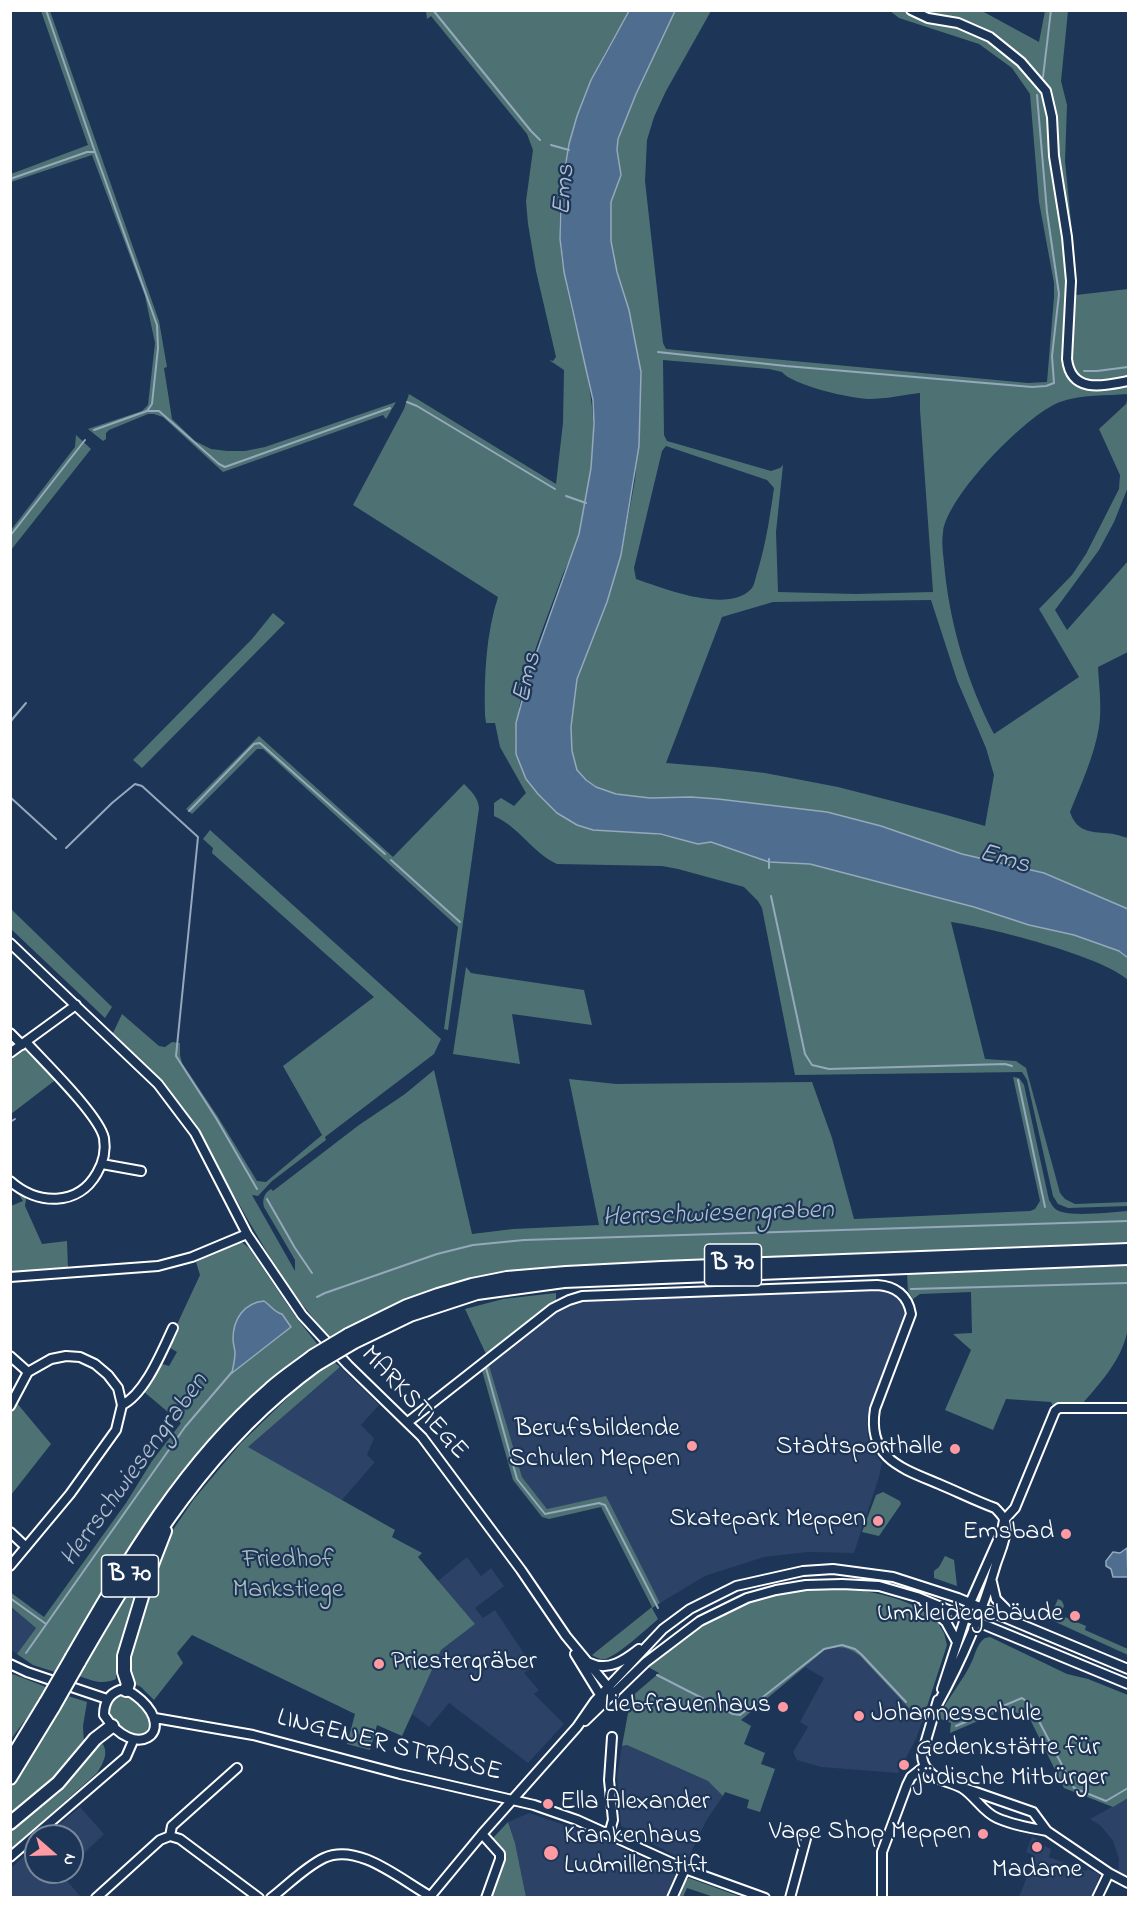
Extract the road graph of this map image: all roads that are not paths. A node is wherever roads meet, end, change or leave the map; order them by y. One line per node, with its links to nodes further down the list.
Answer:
1 (911, 10): 2 (street)
2 (1128, 381)
3 (10, 943): 4 (street, MARKSTIEGE)
4 (76, 1005): 6 (street); 11 (street, MARKSTIEGE)
5 (10, 1034): 6 (street)
6 (24, 1044): 7 (street); 8 (street)
7 (10, 1053)
8 (102, 1164): 9 (street); 10 (street)
9 (141, 1171)
10 (10, 1181)
11 (247, 1234): 14 (street); 23 (street, MARKSTIEGE)
12 (1128, 1250): 16 (highway, B 70)
13 (1128, 1258): 16 (highway, B 70)
14 (10, 1277)
15 (172, 1328): 20 (street)
16 (351, 1339): 18 (highway, B 70, bridge)
17 (10, 1356): 19 (street)
18 (315, 1360): 24 (highway, B 70); 39 (highway, B 70)
19 (28, 1372): 20 (street); 21 (street)
20 (122, 1405): 27 (street)
21 (10, 1406)
22 (1128, 1408): 25 (street)
23 (408, 1422): 25 (street); 37 (street, MARKSTIEGE)
24 (185, 1493): 39 (highway, B 70); 44 (highway)
25 (1004, 1520): 29 (street); 31 (street)
26 (10, 1532): 27 (street)
27 (26, 1547): 28 (street)
28 (10, 1566)
29 (992, 1581): 32 (street); 35 (street)
30 (917, 1597): 33 (street); 38 (street); 45 (street)
31 (970, 1603): 32 (street); 33 (street); 36 (street)
32 (982, 1608): 34 (street); 35 (street)
33 (965, 1616): 34 (street); 38 (street)
34 (977, 1621): 43 (street); 49 (street)
35 (1021, 1624): 42 (street)
36 (663, 1629): 40 (street); 45 (street)
37 (566, 1636): 40 (street, MARKSTIEGE); 46 (street, MARKSTIEGE)
38 (957, 1641): 49 (street)
39 (76, 1660): 48 (highway, B 70, bridge)
40 (586, 1661): 45 (street, MARKSTIEGE)
41 (10, 1664): 47 (street)
42 (1128, 1669)
43 (1128, 1684)
44 (126, 1690): 47 (street); 50 (street)
45 (611, 1691): 46 (street)
46 (603, 1698): 59 (street)
47 (107, 1699): 51 (street)
48 (50, 1704): 54 (highway, B 70); 57 (highway, B 70)
49 (937, 1705): 55 (street)
50 (154, 1718): 53 (street); 59 (street, LINGENER STRASSE)
51 (112, 1726): 53 (street); 60 (highway)
52 (612, 1737): 63 (street)
53 (134, 1741): 66 (street)
54 (10, 1761)
55 (925, 1766): 58 (street); 78 (street)
56 (237, 1768): 65 (street)
57 (10, 1778)
58 (961, 1788): 61 (street); 61 (street)
59 (513, 1799): 62 (street); 63 (street, LINGENER STRASSE)
60 (10, 1823)
61 (1047, 1831): 68 (street)
62 (482, 1834): 70 (street); 74 (street)
63 (609, 1834): 67 (street, LINGENER STRASSE)
64 (807, 1834): 77 (street)
65 (170, 1836): 71 (street); 72 (street)
66 (10, 1857)
67 (685, 1869): 75 (street); 76 (street, LINGENER STRASSE)
68 (1109, 1873): 69 (street); 79 (street)
69 (1128, 1883)
70 (429, 1897): 73 (street)
71 (96, 1898)
72 (259, 1898)
73 (271, 1898)
74 (486, 1898)
75 (672, 1898)
76 (765, 1898)
77 (790, 1898)
78 (882, 1898)
79 (1098, 1898)

